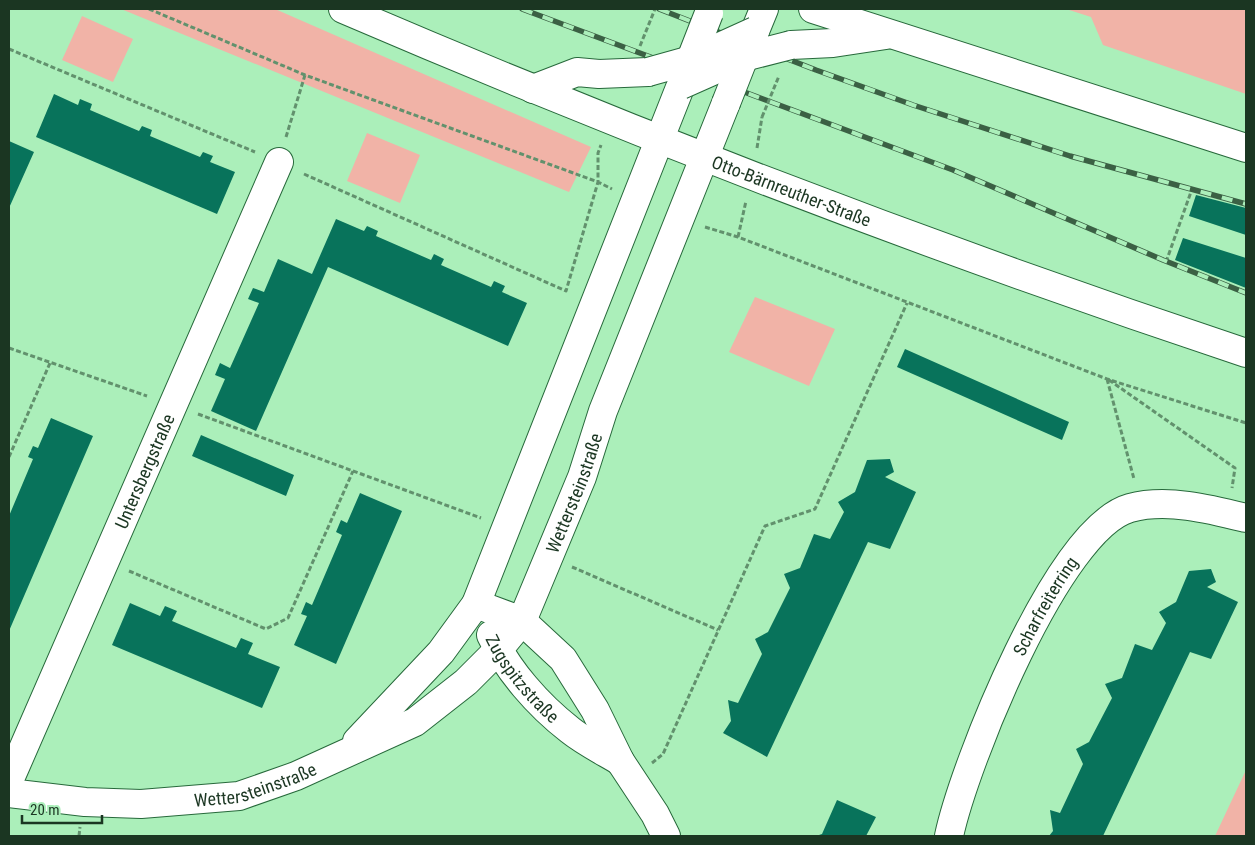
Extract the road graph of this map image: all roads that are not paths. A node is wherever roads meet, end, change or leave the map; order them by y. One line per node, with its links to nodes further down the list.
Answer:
1 (343, 9): 9 (street, Otto-Bärnreuther-Straße)
2 (813, 9): 5 (street)
3 (710, 11): 7 (street, Wettersteinstraße, bridge)
4 (760, 20): 6 (street, Wettersteinstraße, bridge); 7 (street, bridge)
5 (892, 34): 6 (street, bridge); 11 (street)
6 (744, 57): 8 (street, bridge); 12 (street, Wettersteinstraße, bridge)
7 (691, 60): 8 (street, Wettersteinstraße, bridge); 9 (street, bridge)
8 (681, 85): 10 (street, Wettersteinstraße)
9 (533, 89): 10 (street, Otto-Bärnreuther-Straße)
10 (658, 140): 12 (street, Otto-Bärnreuther-Straße); 16 (street, Wettersteinstraße)
11 (1246, 148)
12 (704, 158): 14 (street, Otto-Bärnreuther-Straße); 17 (street, Wettersteinstraße)
13 (279, 162): 21 (street, Untersbergstraße)
14 (1246, 353)
15 (1237, 516): 24 (street, Scharfreiterring)
16 (476, 604): 17 (street, Zugspitzstraße); 18 (street, Zugspitzstraße); 19 (street, Wettersteinstraße)
17 (522, 621): 18 (street, Wettersteinstraße); 20 (street, Zugspitzstraße)
18 (498, 650): 19 (street, Wettersteinstraße); 20 (street, Zugspitzstraße)
19 (347, 751): 22 (street, Wettersteinstraße)
20 (626, 769): 23 (street, Zugspitzstraße)
21 (9, 781)
22 (9, 793)
23 (666, 836)
24 (949, 836)

